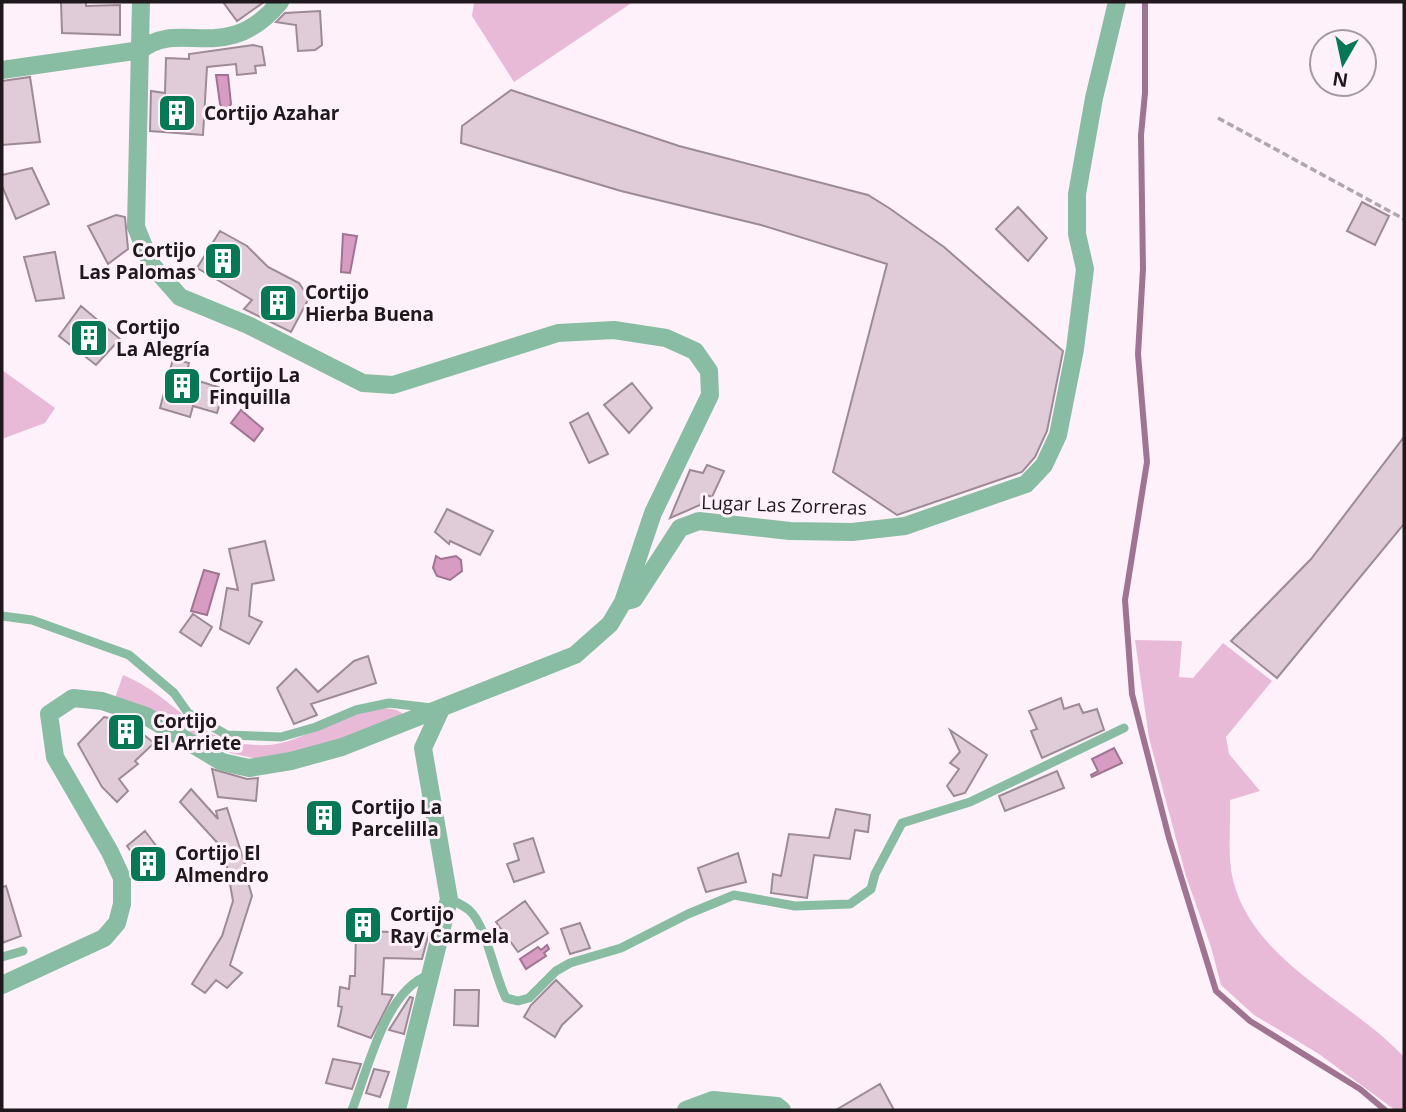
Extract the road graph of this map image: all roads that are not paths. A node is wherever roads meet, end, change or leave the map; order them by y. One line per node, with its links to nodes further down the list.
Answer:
1 (141, 2): 4 (street)
2 (279, 2): 4 (street)
3 (1117, 2): 6 (street, Lugar Las Zorreras)
4 (141, 50): 5 (street); 6 (street)
5 (2, 70)
6 (623, 603): 8 (street)
7 (2, 616): 8 (lane)
8 (441, 709): 10 (street); 14 (street)
9 (1125, 727): 10 (lane)
10 (449, 899): 13 (street)
11 (23, 951): 12 (lane)
12 (2, 957)
13 (431, 974): 15 (lane); 16 (street)
14 (2, 985)
15 (352, 1110)
16 (397, 1110)
17 (686, 1110): 18 (street)
18 (782, 1110)

